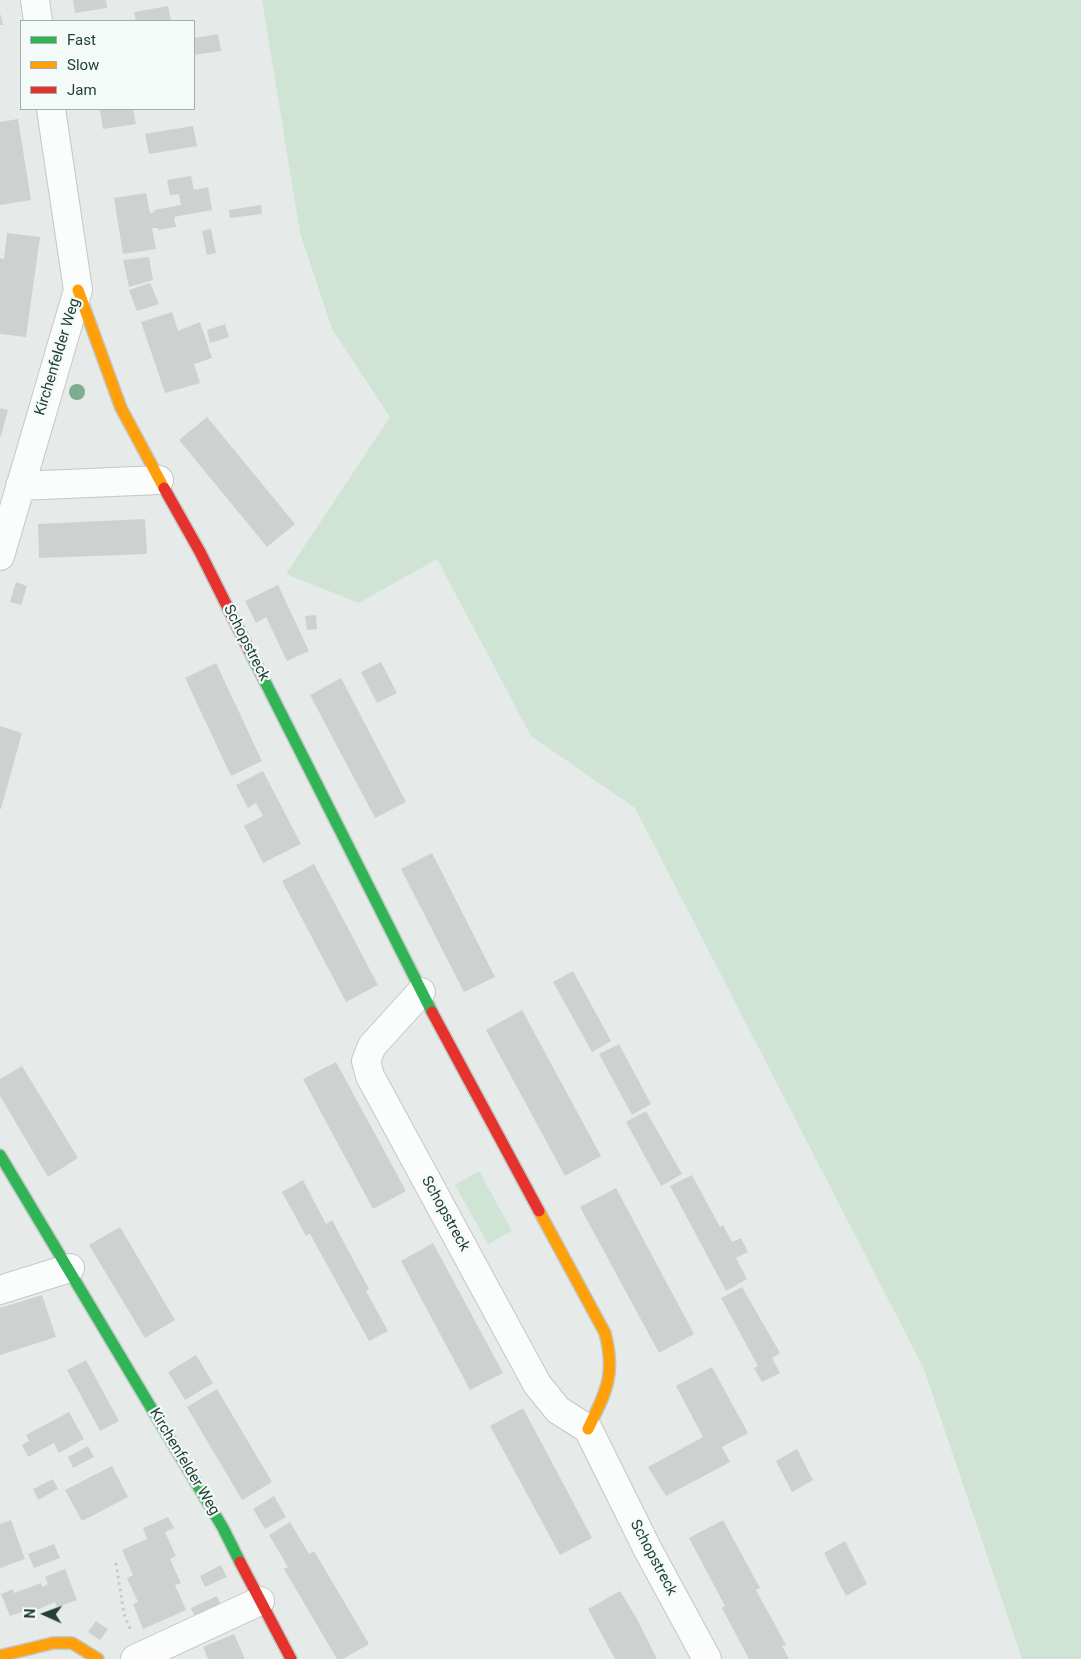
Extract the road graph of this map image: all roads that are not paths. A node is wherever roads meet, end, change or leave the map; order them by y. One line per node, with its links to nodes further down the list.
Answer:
1 (35, 0): 2 (street)
2 (38, 20)
3 (51, 110): 4 (street, Kirchenfelder Weg)
4 (78, 290): 5 (street, Schopstreck); 6 (street, Kirchenfelder Weg)
5 (159, 480): 6 (street); 8 (street, Schopstreck)
6 (20, 486): 7 (street, Kirchenfelder Weg)
7 (0, 556)
8 (421, 992): 12 (street, Schopstreck); 12 (street, Schopstreck)
9 (0, 1155): 10 (street, Kirchenfelder Weg)
10 (70, 1268): 11 (street); 13 (street, Kirchenfelder Weg)
11 (0, 1290)
12 (588, 1428): 18 (street, Schopstreck)
13 (260, 1601): 15 (street); 17 (street, Kirchenfelder Weg)
14 (0, 1656): 16 (street)
15 (138, 1658)
16 (98, 1659)
17 (291, 1659)
18 (707, 1659)

